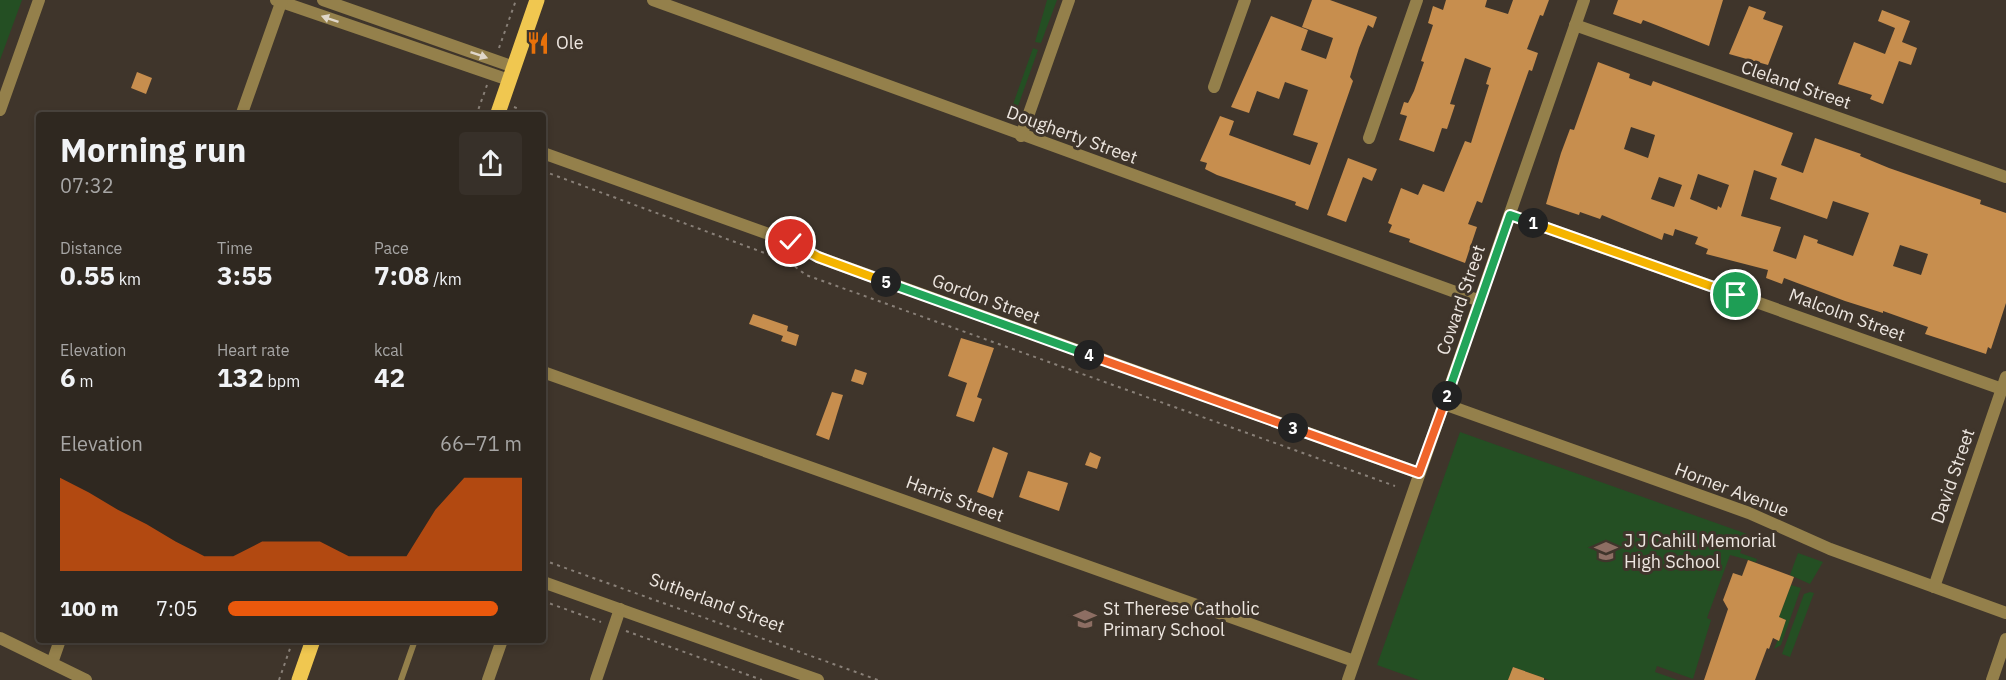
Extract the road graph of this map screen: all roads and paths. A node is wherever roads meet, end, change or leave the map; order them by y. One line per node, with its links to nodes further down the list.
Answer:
1 (39, 0): 18 (street)
2 (322, 0): 10 (street)
3 (537, 0): 15 (main road)
4 (653, 0): 22 (street, Dougherty Street)
5 (1069, 0): 22 (street)
6 (1245, 0): 16 (street)
7 (1417, 0): 23 (street)
8 (1584, 0): 11 (street, Coward Street)
9 (280, 1): 12 (street, one-way to 9); 19 (street)
10 (374, 18): 12 (street); 13 (street)
11 (1575, 25): 26 (street, Cleland Street); 27 (street, Coward Street)
12 (368, 32): 14 (street)
13 (441, 42): 14 (street); 15 (street, one-way to 15)
14 (436, 55): 15 (street)
15 (512, 74): 20 (main road)
16 (1214, 87)
17 (519, 109): 21 (path)
18 (0, 110)
19 (242, 112)
20 (498, 112)
21 (518, 112)
22 (1021, 136): 28 (street, Dougherty Street)
23 (1369, 138)
24 (546, 154): 32 (street, Gordon Street)
25 (546, 172): 33 (path, Gordon Street)
26 (2006, 177)
27 (1510, 215): 28 (street, Coward Street); 30 (street, Malcolm Street)
28 (1480, 301): 31 (street, Coward Street)
29 (546, 373): 48 (street, Harris Street)
30 (2004, 383): 36 (street, David Street)
31 (1444, 404): 32 (street, Coward Street); 36 (street, Horner Avenue)
32 (1419, 473): 48 (street, Coward Street)
33 (1395, 486)
34 (546, 561): 58 (path, Sutherland Street)
35 (546, 583): 38 (street)
36 (1934, 587): 39 (street, Horner Avenue)
37 (546, 602): 40 (path)
38 (620, 609): 40 (street); 57 (street)
39 (2006, 613)
40 (614, 627): 55 (street); 56 (path)
41 (0, 638): 49 (street)
42 (2006, 639): 60 (street)
43 (59, 643): 49 (street)
44 (292, 643): 51 (path)
45 (312, 643): 52 (main road)
46 (414, 643): 53 (lane)
47 (501, 643): 54 (street)
48 (1354, 661): 59 (street, Coward Street)
49 (52, 663): 50 (street)
50 (86, 680)
51 (279, 680)
52 (300, 680)
53 (401, 680)
54 (488, 680)
55 (596, 680)
56 (762, 680)
57 (818, 680)
58 (878, 680)
59 (1347, 680)
60 (1992, 680)

